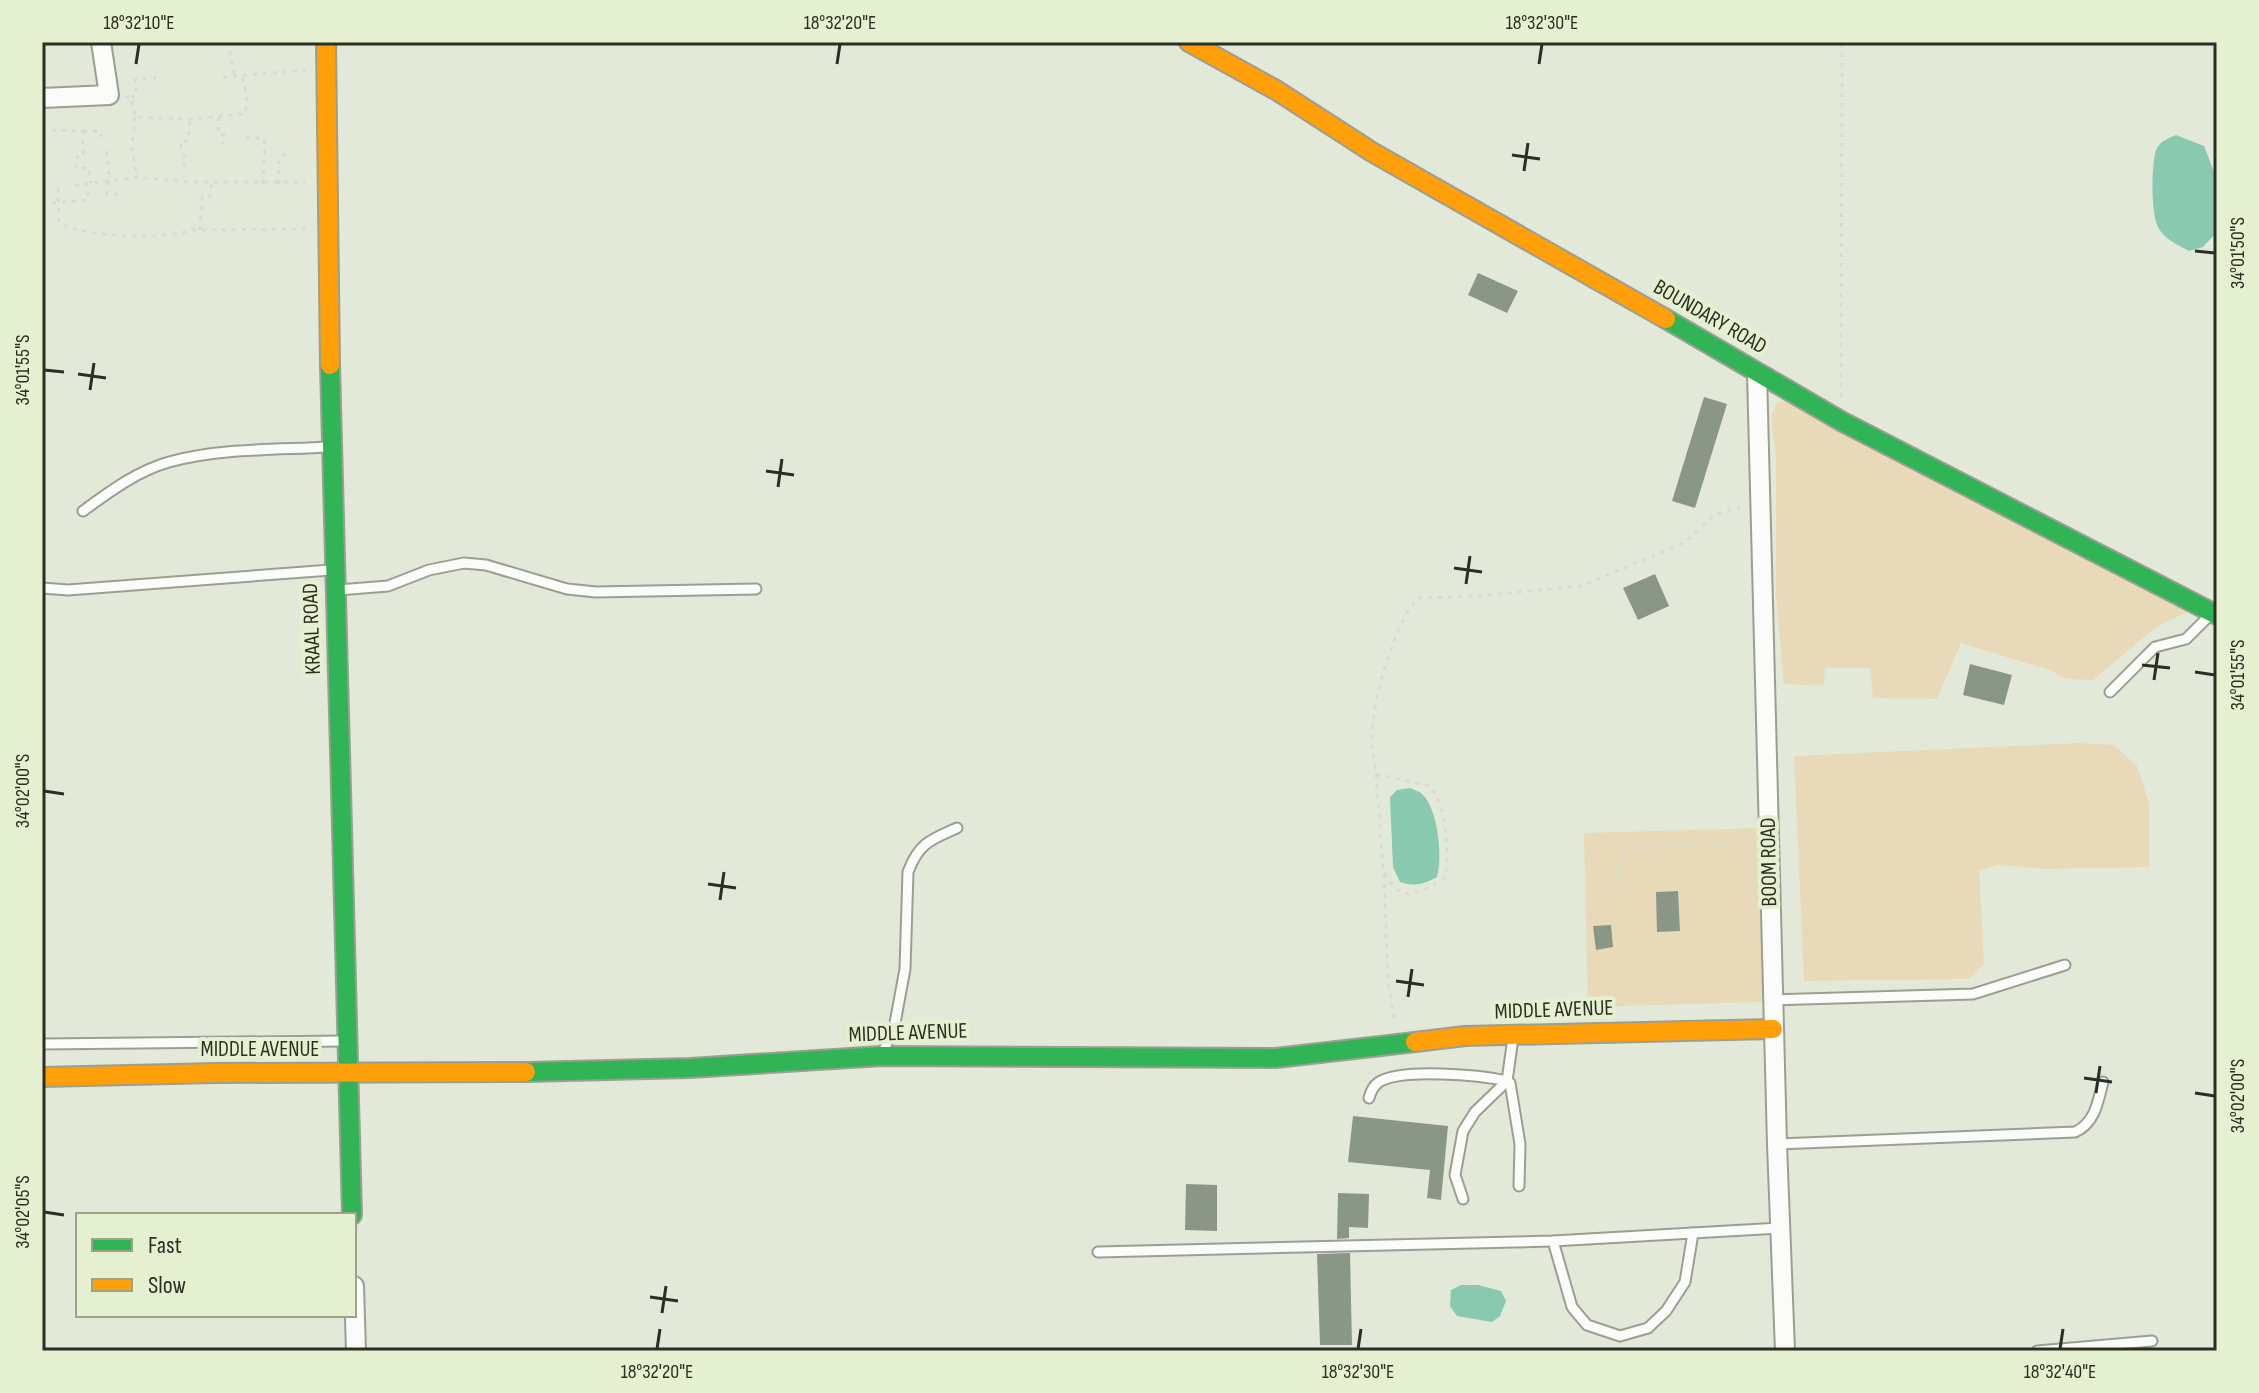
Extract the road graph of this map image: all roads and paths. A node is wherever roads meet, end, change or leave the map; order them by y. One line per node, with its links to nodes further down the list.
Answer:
1 (101, 42): 11 (street)
2 (226, 42): 9 (path)
3 (326, 42): 6 (street, KRAAL ROAD)
4 (1189, 42): 39 (street, BOUNDARY ROAD)
5 (1842, 42): 40 (path)
6 (326, 69): 8 (path); 28 (street, KRAAL ROAD)
7 (154, 71): 12 (path)
8 (242, 75): 9 (path); 15 (path)
9 (234, 76): 10 (path)
10 (223, 77)
11 (109, 95): 12 (path); 13 (street)
12 (131, 97): 14 (path)
13 (42, 98)
14 (135, 117): 16 (path); 25 (path)
15 (219, 117): 16 (path); 21 (path)
16 (190, 119): 24 (path)
17 (42, 130): 18 (path)
18 (83, 131): 19 (path); 29 (path)
19 (101, 137)
20 (246, 137): 30 (path)
21 (223, 144)
22 (107, 151): 26 (path)
23 (284, 151): 31 (path)
24 (184, 167)
25 (137, 177): 26 (path); 27 (path)
26 (107, 180): 29 (path); 34 (path)
27 (212, 182): 30 (path); 38 (path)
28 (329, 182): 31 (path); 37 (street, KRAAL ROAD)
29 (89, 183): 32 (path); 36 (path)
30 (263, 184): 31 (path)
31 (279, 184)
32 (75, 185)
33 (58, 188): 36 (path)
34 (118, 199)
35 (42, 204): 36 (path)
36 (58, 204): 38 (path)
37 (330, 228): 38 (path); 41 (street, KRAAL ROAD)
38 (200, 230)
39 (1757, 373): 40 (street, BOUNDARY ROAD); 42 (street, BOOM ROAD)
40 (1841, 421): 48 (street, BOUNDARY ROAD)
41 (331, 447): 43 (lane); 44 (street, KRAAL ROAD)
42 (1760, 504): 50 (path); 52 (street, BOOM ROAD)
43 (83, 511)
44 (334, 569): 45 (lane); 47 (street, KRAAL ROAD)
45 (42, 588)
46 (756, 589): 47 (lane)
47 (335, 590): 59 (street, KRAAL ROAD)
48 (2215, 614): 49 (lane)
49 (2110, 692)
50 (1376, 774): 53 (path); 53 (path)
51 (957, 828): 62 (lane)
52 (1769, 842): 54 (path); 56 (street, BOOM ROAD)
53 (1383, 871): 61 (path)
54 (1614, 890)
55 (2065, 965): 56 (lane)
56 (1773, 1000): 57 (street, BOOM ROAD)
57 (1773, 1029): 58 (street, MIDDLE AVENUE); 68 (street, BOOM ROAD)
58 (1514, 1034): 61 (street, MIDDLE AVENUE); 65 (lane)
59 (347, 1041): 60 (lane); 63 (street, KRAAL ROAD)
60 (42, 1044)
61 (1397, 1045): 62 (street, MIDDLE AVENUE)
62 (882, 1056): 63 (street, MIDDLE AVENUE)
63 (348, 1072): 64 (street, MIDDLE AVENUE); 71 (street, KRAAL ROAD)
64 (42, 1077)
65 (1507, 1081): 67 (lane); 69 (lane); 70 (lane)
66 (2103, 1082): 68 (lane)
67 (1369, 1098)
68 (1777, 1144): 72 (street, BOOM ROAD)
69 (1519, 1186)
70 (1463, 1199)
71 (352, 1213)
72 (1780, 1228): 73 (lane); 79 (street, BOOM ROAD)
73 (1693, 1233): 74 (lane); 74 (lane)
74 (1553, 1241): 75 (lane)
75 (1098, 1252)
76 (355, 1317): 78 (street)
77 (2152, 1341): 80 (lane)
78 (356, 1351)
79 (1785, 1351)
80 (2037, 1351)

